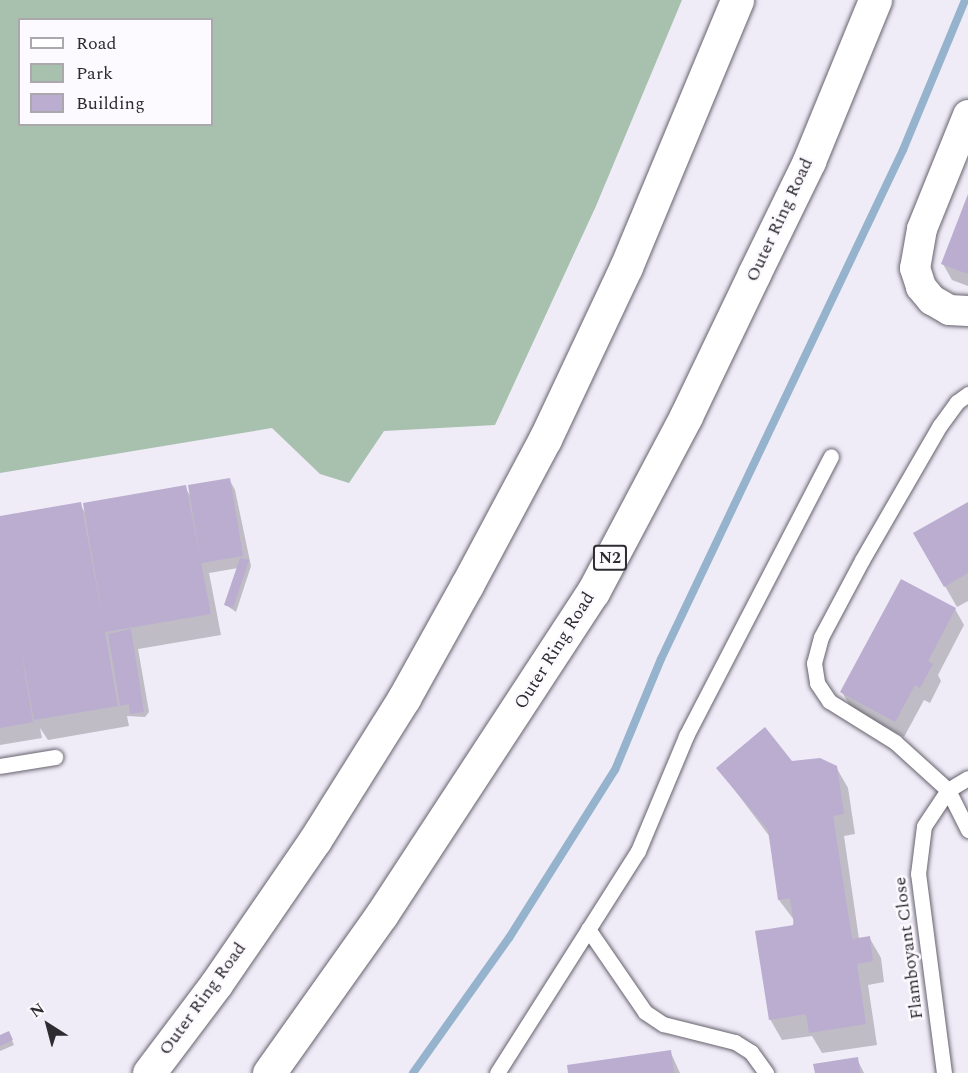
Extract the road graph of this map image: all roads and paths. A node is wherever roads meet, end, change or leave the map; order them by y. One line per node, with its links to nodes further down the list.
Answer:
1 (737, 0): 13 (highway, Outer Ring Road)
2 (875, 0): 14 (highway, Outer Ring Road / N2)
3 (968, 115): 4 (street)
4 (968, 311)
5 (968, 394): 10 (lane)
6 (831, 456): 12 (lane)
7 (55, 758): 8 (lane)
8 (0, 766)
9 (968, 778): 10 (lane)
10 (948, 790): 11 (lane); 17 (lane, Flamboyant Close)
11 (968, 830)
12 (588, 929): 15 (lane); 16 (lane)
13 (149, 1073)
14 (268, 1073)
15 (497, 1073)
16 (766, 1073)
17 (944, 1073)

